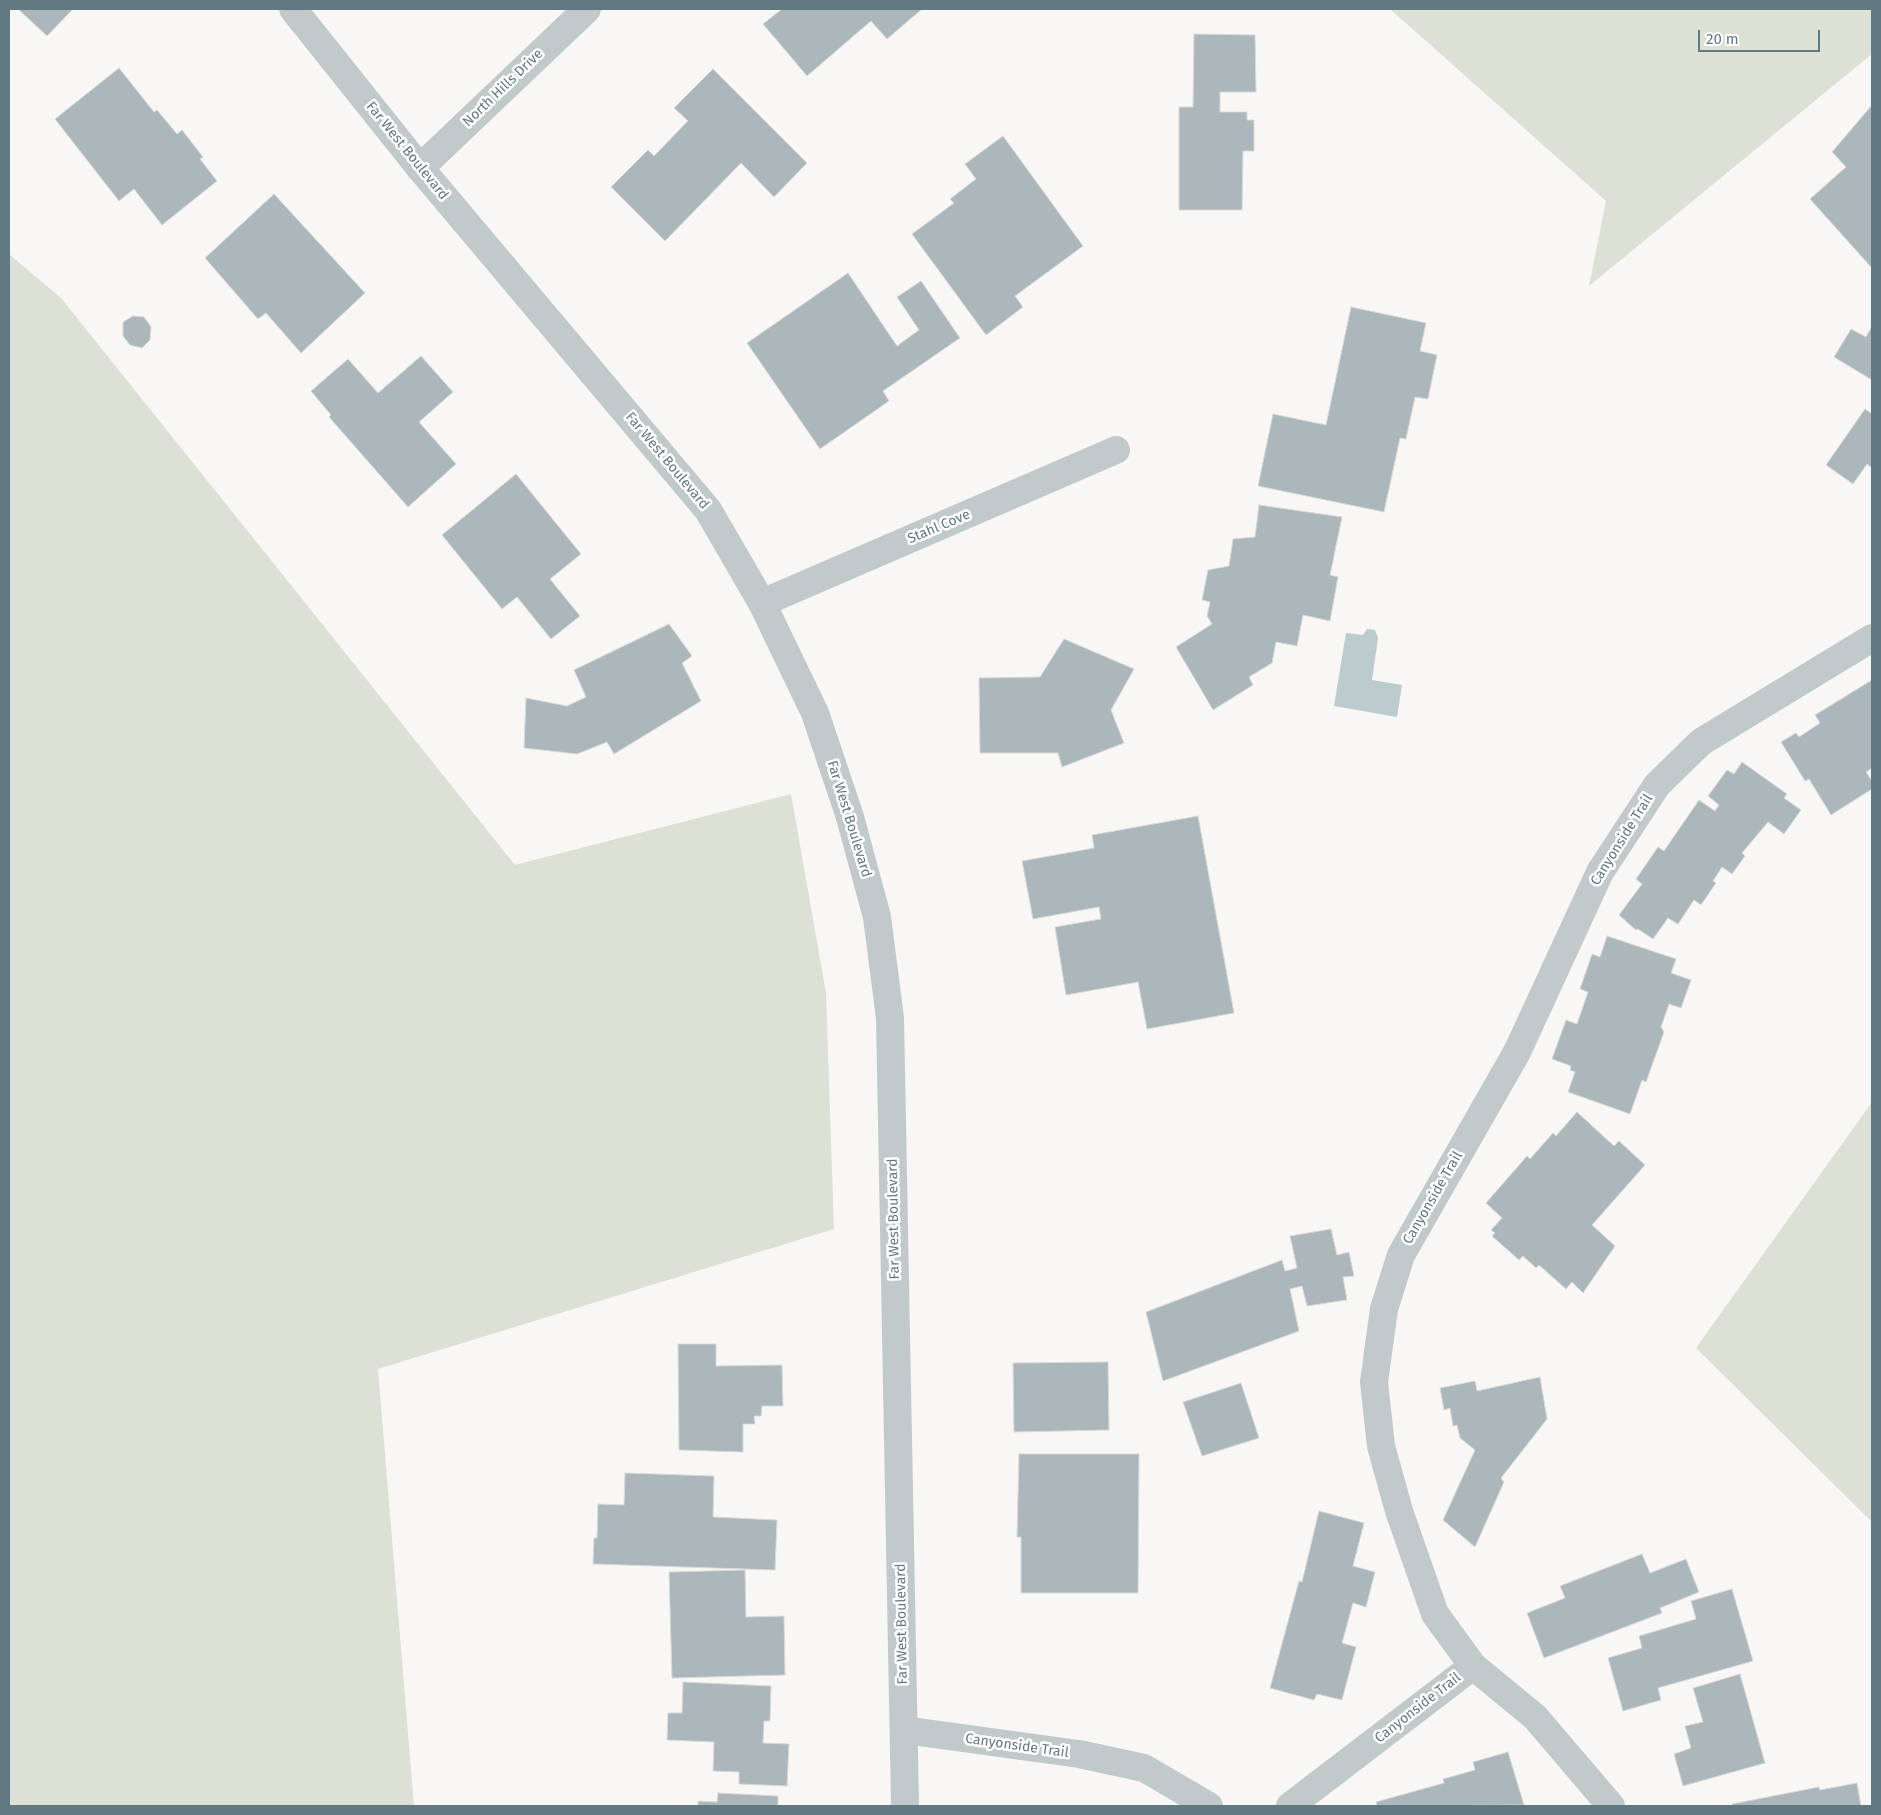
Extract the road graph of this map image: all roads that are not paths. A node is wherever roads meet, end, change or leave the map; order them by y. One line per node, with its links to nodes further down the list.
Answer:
1 (293, 9): 3 (street, Far West Boulevard)
2 (587, 9): 3 (street, North Hills Drive)
3 (420, 168): 5 (street, Far West Boulevard)
4 (1116, 450): 5 (street, Stahl Cove)
5 (762, 603): 8 (street, Far West Boulevard)
6 (1872, 638): 7 (street, Canyonside Trail)
7 (1473, 1666): 11 (street, Canyonside Trail); 12 (street)
8 (904, 1730): 9 (street, Far West Boulevard); 10 (street, Canyonside Trail)
9 (905, 1806)
10 (1209, 1806)
11 (1290, 1806)
12 (1611, 1806)

